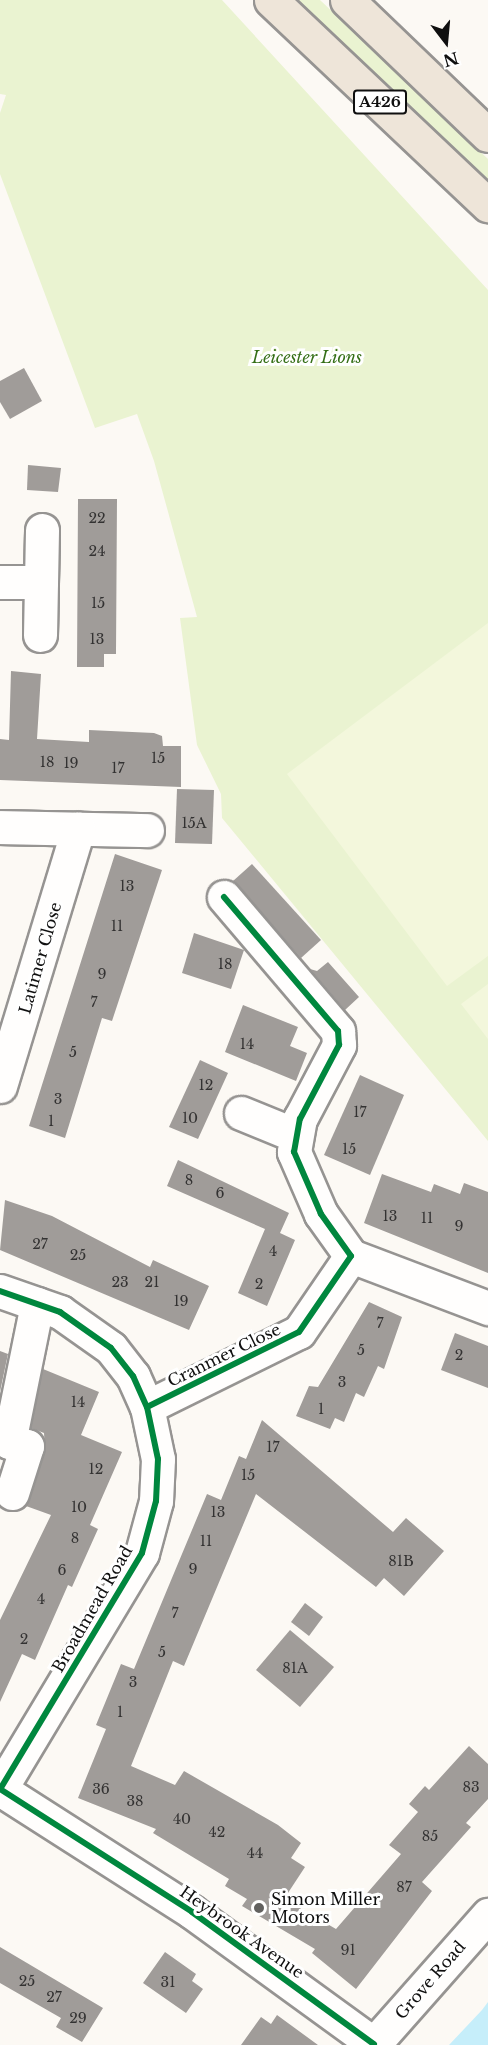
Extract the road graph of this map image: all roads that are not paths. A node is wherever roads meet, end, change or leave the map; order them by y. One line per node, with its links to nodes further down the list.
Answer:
1 (272, 0): 4 (main road, A426)
2 (347, 0): 3 (main road, A426)
3 (488, 135)
4 (488, 205)
5 (42, 530): 7 (street)
6 (0, 582): 7 (street)
7 (41, 582): 8 (street)
8 (40, 635)
9 (0, 827): 10 (street)
10 (78, 829): 11 (street); 13 (street, Latimer Close)
11 (147, 830)
12 (224, 897): 15 (street)
13 (0, 1086)
14 (241, 1113): 15 (street)
15 (295, 1136): 16 (street)
16 (351, 1256): 18 (street); 20 (street, Cranmer Close)
17 (0, 1291): 19 (street, Broadmead Road)
18 (475, 1302)
19 (37, 1304): 20 (street, Broadmead Road); 21 (street)
20 (147, 1407): 22 (street, Broadmead Road)
21 (12, 1493)
22 (0, 1789): 24 (street, Heybrook Avenue)
23 (488, 1915): 24 (street, Grove Road)
24 (373, 2045)

